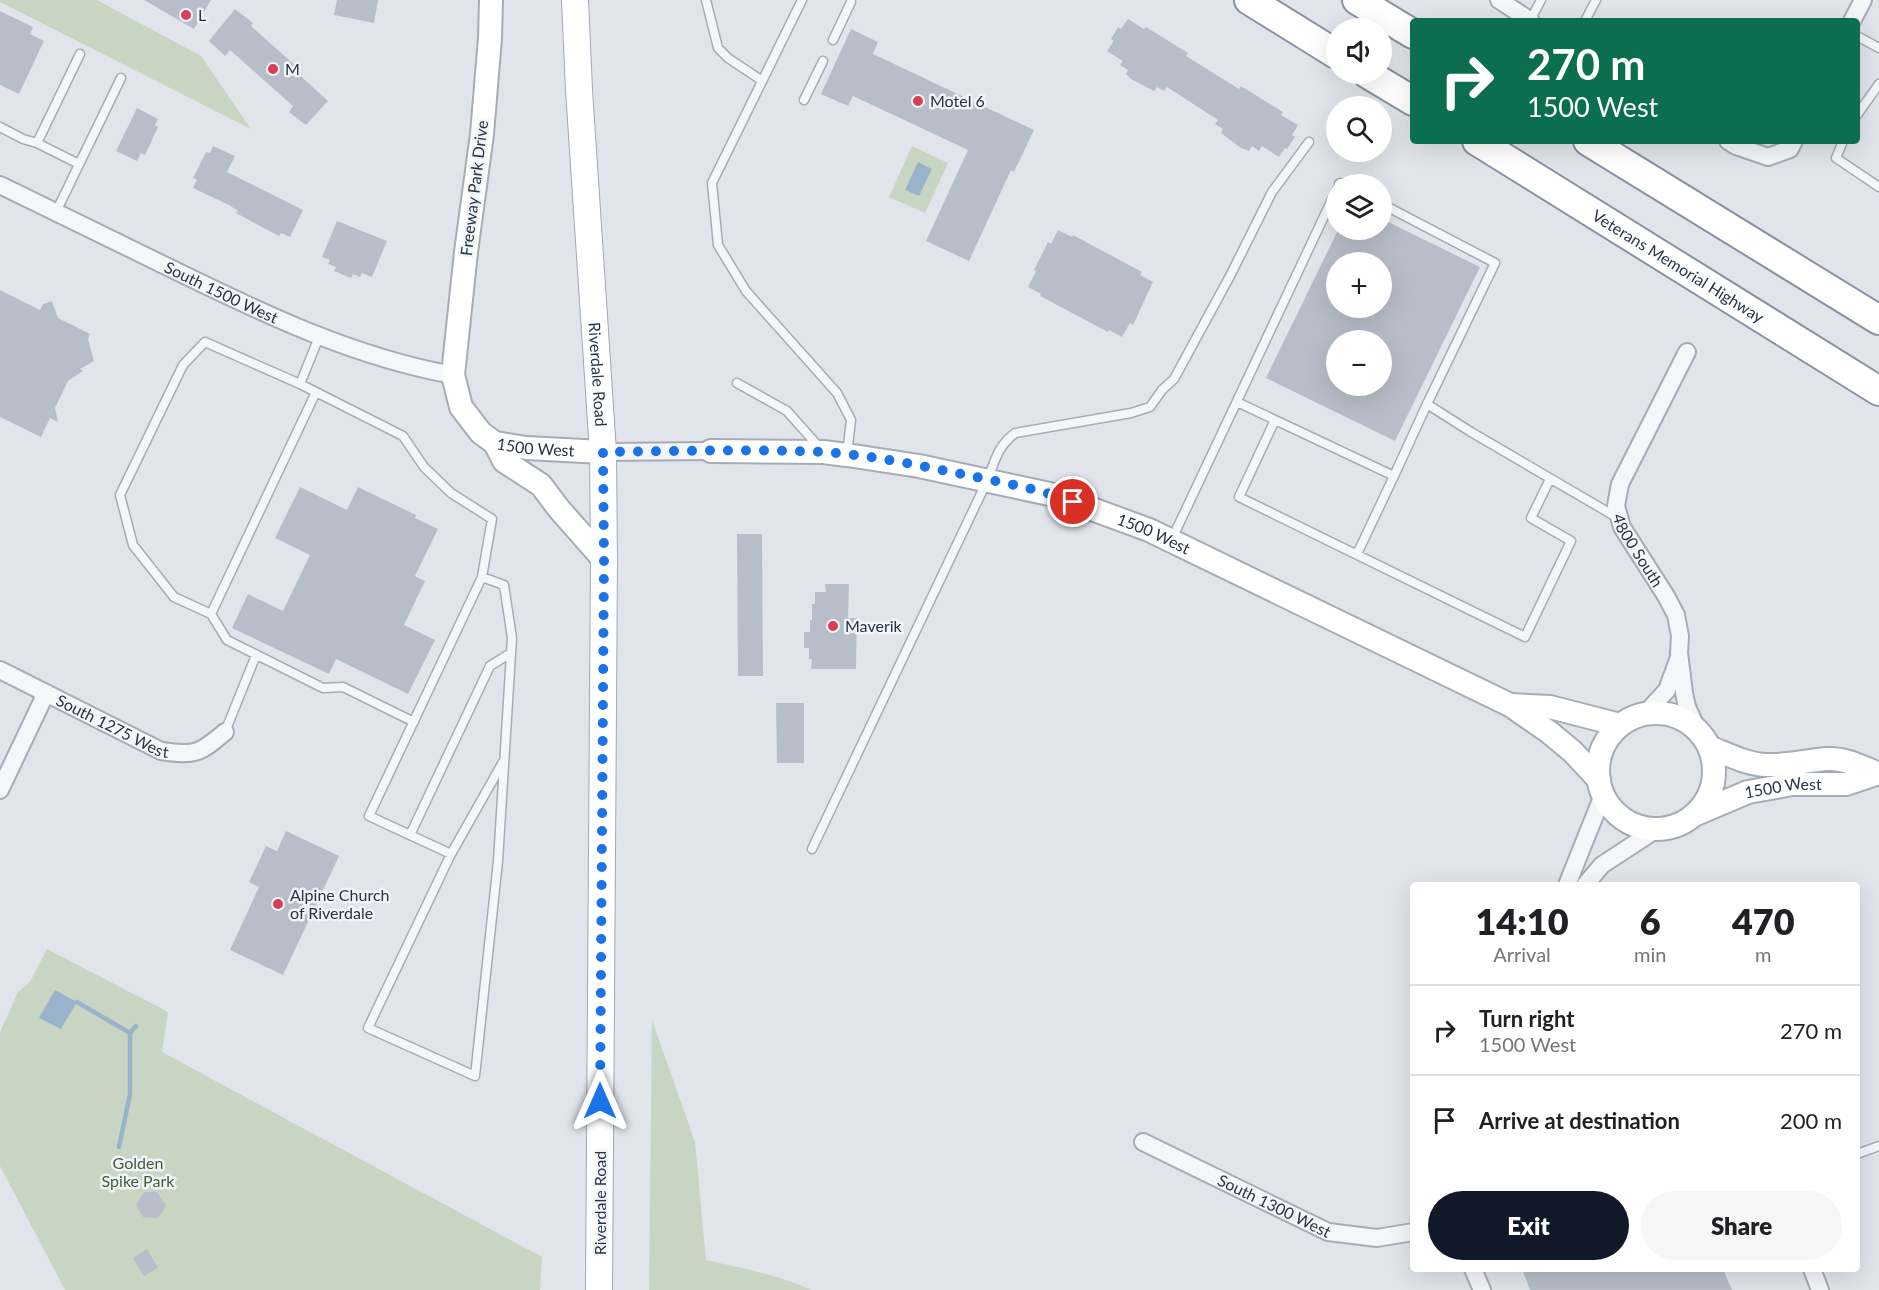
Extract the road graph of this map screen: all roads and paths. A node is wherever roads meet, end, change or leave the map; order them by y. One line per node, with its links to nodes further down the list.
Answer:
1 (491, 0): 47 (street, Freeway Park Drive)
2 (575, 0): 57 (main road, Riverdale Road)
3 (706, 0): 24 (lane)
4 (802, 0): 24 (lane)
5 (1249, 0): 19 (highway)
6 (1357, 0): 16 (highway)
7 (1499, 0): 12 (street)
8 (1541, 0): 13 (lane)
9 (1596, 0): 14 (lane)
10 (1863, 0): 15 (street)
11 (851, 2): 18 (lane)
12 (1526, 18)
13 (1532, 18)
14 (1587, 18)
15 (1854, 18)
16 (1410, 32)
17 (1860, 38): 20 (lane)
18 (833, 40)
19 (1326, 48)
20 (1879, 48)
21 (80, 54): 32 (lane)
22 (823, 61): 28 (lane)
23 (121, 78): 38 (lane)
24 (761, 80): 59 (lane)
25 (1385, 84): 27 (highway)
26 (1879, 84): 29 (lane)
27 (1410, 99)
28 (804, 100)
29 (1860, 111)
30 (0, 127): 32 (lane)
31 (1309, 142): 62 (lane)
32 (37, 143): 38 (lane)
33 (1482, 144): 50 (highway, Veterans Memorial Highway)
34 (1593, 144): 44 (highway)
35 (1733, 144): 37 (street)
36 (1842, 144): 40 (lane)
37 (1792, 145)
38 (79, 164): 42 (lane)
39 (0, 185): 42 (street, South 1500 West)
40 (1879, 187)
41 (1392, 209): 53 (lane)
42 (56, 212): 45 (street, South 1500 West)
43 (1326, 212): 52 (lane)
44 (1879, 320)
45 (319, 337): 47 (street, South 1500 West); 49 (lane)
46 (1687, 352): 63 (street, 4800 South)
47 (453, 375): 55 (street, 1500 West)
48 (738, 383): 58 (lane)
49 (300, 384): 51 (lane); 68 (lane)
50 (1879, 391)
51 (316, 392): 67 (lane); 68 (lane)
52 (1237, 402): 54 (lane); 64 (lane)
53 (1427, 404): 60 (lane); 61 (lane)
54 (1275, 420): 60 (lane); 65 (lane)
55 (495, 443): 57 (street, 1500 West); 66 (street)
56 (711, 451): 57 (street, 1500 West); 58 (street, 1500 West)
57 (603, 452): 66 (main road, Riverdale Road)
58 (823, 452): 59 (street, 1500 West)
59 (847, 454): 62 (street, 1500 West)
60 (1394, 476): 65 (lane)
61 (1550, 479): 63 (lane); 65 (lane)
62 (988, 480): 64 (street, 1500 West); 87 (lane)
63 (1620, 519): 70 (street, 4800 South)
64 (1171, 541): 74 (street, 1500 West)
65 (1357, 554)
66 (604, 560): 97 (main road, Riverdale Road)
67 (482, 577): 69 (lane); 76 (lane)
68 (211, 614): 71 (lane)
69 (512, 653): 80 (lane); 86 (lane)
70 (1679, 653): 75 (street, 4800 South); 79 (street, 4800 South)
71 (256, 655): 76 (lane); 78 (lane)
72 (0, 670): 73 (street, South 1275 West)
73 (46, 693): 78 (street, South 1275 West); 83 (street)
74 (1510, 705): 77 (street, 1500 West); 82 (street, 1500 West)
75 (1645, 714): 77 (street); 79 (street)
76 (414, 722): 86 (lane)
77 (1620, 725): 82 (street)
78 (225, 732)
79 (1703, 739): 81 (street, 1500 West); 84 (street)
80 (505, 759): 88 (lane); 88 (lane)
81 (1878, 774): 84 (street, 1500 West)
82 (1601, 788): 85 (street); 89 (street)
83 (0, 790)
84 (1692, 816): 85 (street)
85 (1657, 829): 90 (street)
86 (410, 835): 88 (lane)
87 (812, 849)
88 (451, 854)
89 (1568, 882)
90 (1588, 882)
91 (1143, 1142): 94 (street, South 1300 West)
92 (1879, 1146): 93 (lane)
93 (1860, 1153)
94 (1410, 1232)
95 (1474, 1272): 98 (street)
96 (1813, 1272): 99 (street)
97 (599, 1290)
98 (1482, 1290)
99 (1820, 1290)

